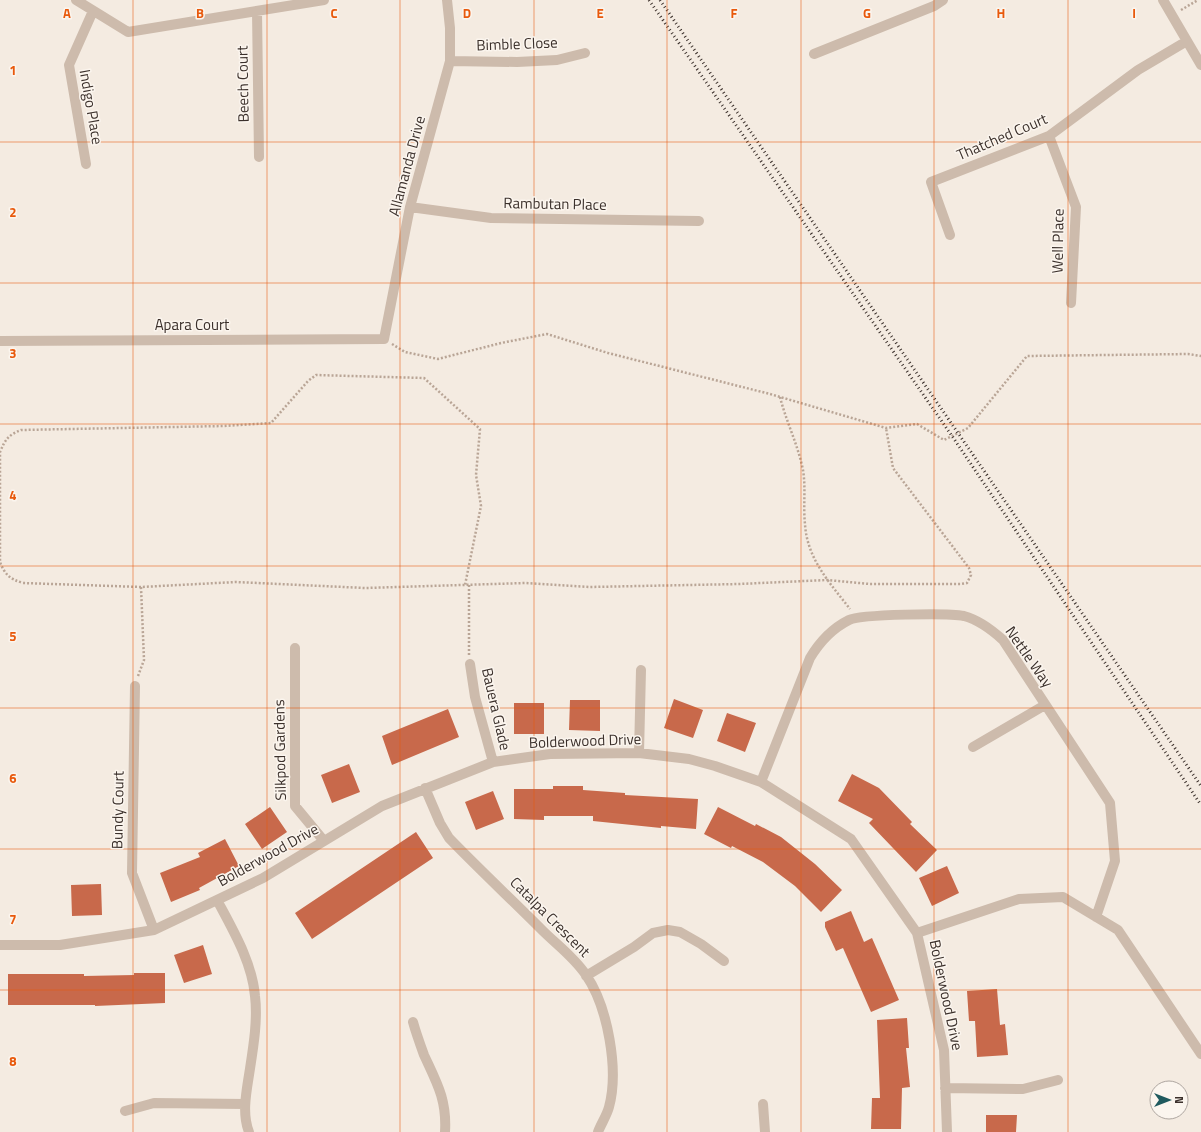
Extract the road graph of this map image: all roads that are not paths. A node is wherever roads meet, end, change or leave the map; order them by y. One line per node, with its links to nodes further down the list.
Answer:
1 (76, 0): 6 (street)
2 (324, 0): 7 (street)
3 (447, 0): 11 (street, Allamanda Drive)
4 (943, 0): 10 (street)
5 (1163, 0): 8 (street)
6 (93, 11): 7 (street); 15 (street, Indigo Place)
7 (257, 11): 14 (street, Beech Court)
8 (1187, 41): 12 (street); 13 (street, Thatched Court)
9 (585, 53): 11 (street, Bimble Close)
10 (814, 54)
11 (450, 60): 16 (street, Allamanda Drive)
12 (1201, 65)
13 (1049, 136): 18 (street, Thatched Court); 19 (street, Well Place)
14 (259, 156)
15 (86, 164)
16 (410, 207): 17 (street, Rambutan Place); 20 (street, Allamanda Drive)
17 (699, 221)
18 (950, 235)
19 (1071, 303)
20 (384, 339): 21 (street, Apara Court)
21 (0, 342)
22 (295, 648): 32 (street, Silkpod Gardens)
23 (470, 664): 29 (street, Bauera Glade)
24 (641, 670): 28 (street)
25 (135, 686): 35 (street, Bundy Court)
26 (1045, 705): 27 (street); 30 (street, Nettle Way); 34 (street, Nettle Way)
27 (973, 748)
28 (640, 753): 29 (street, Bolderwood Drive); 30 (street, Bolderwood Drive)
29 (493, 762): 31 (street, Bolderwood Drive)
30 (761, 782): 36 (street, Bolderwood Drive)
31 (425, 788): 32 (street, Bolderwood Drive); 39 (street, Catalpa Crescent)
32 (324, 842): 33 (street, Bolderwood Drive)
33 (217, 900): 35 (street, Bolderwood Drive); 44 (street)
34 (1096, 917): 36 (street); 41 (street)
35 (154, 930): 37 (street, Bolderwood Drive)
36 (917, 934): 43 (street, Bolderwood Drive)
37 (0, 945)
38 (724, 961): 39 (street)
39 (586, 976): 49 (street, Catalpa Crescent)
40 (413, 1022): 48 (street)
41 (1201, 1054)
42 (1058, 1080): 43 (street)
43 (945, 1088): 51 (street, Bolderwood Drive)
44 (245, 1104): 46 (street); 47 (street)
45 (764, 1104): 50 (street)
46 (125, 1111)
47 (249, 1132)
48 (445, 1132)
49 (598, 1132)
50 (765, 1132)
51 (946, 1132)

